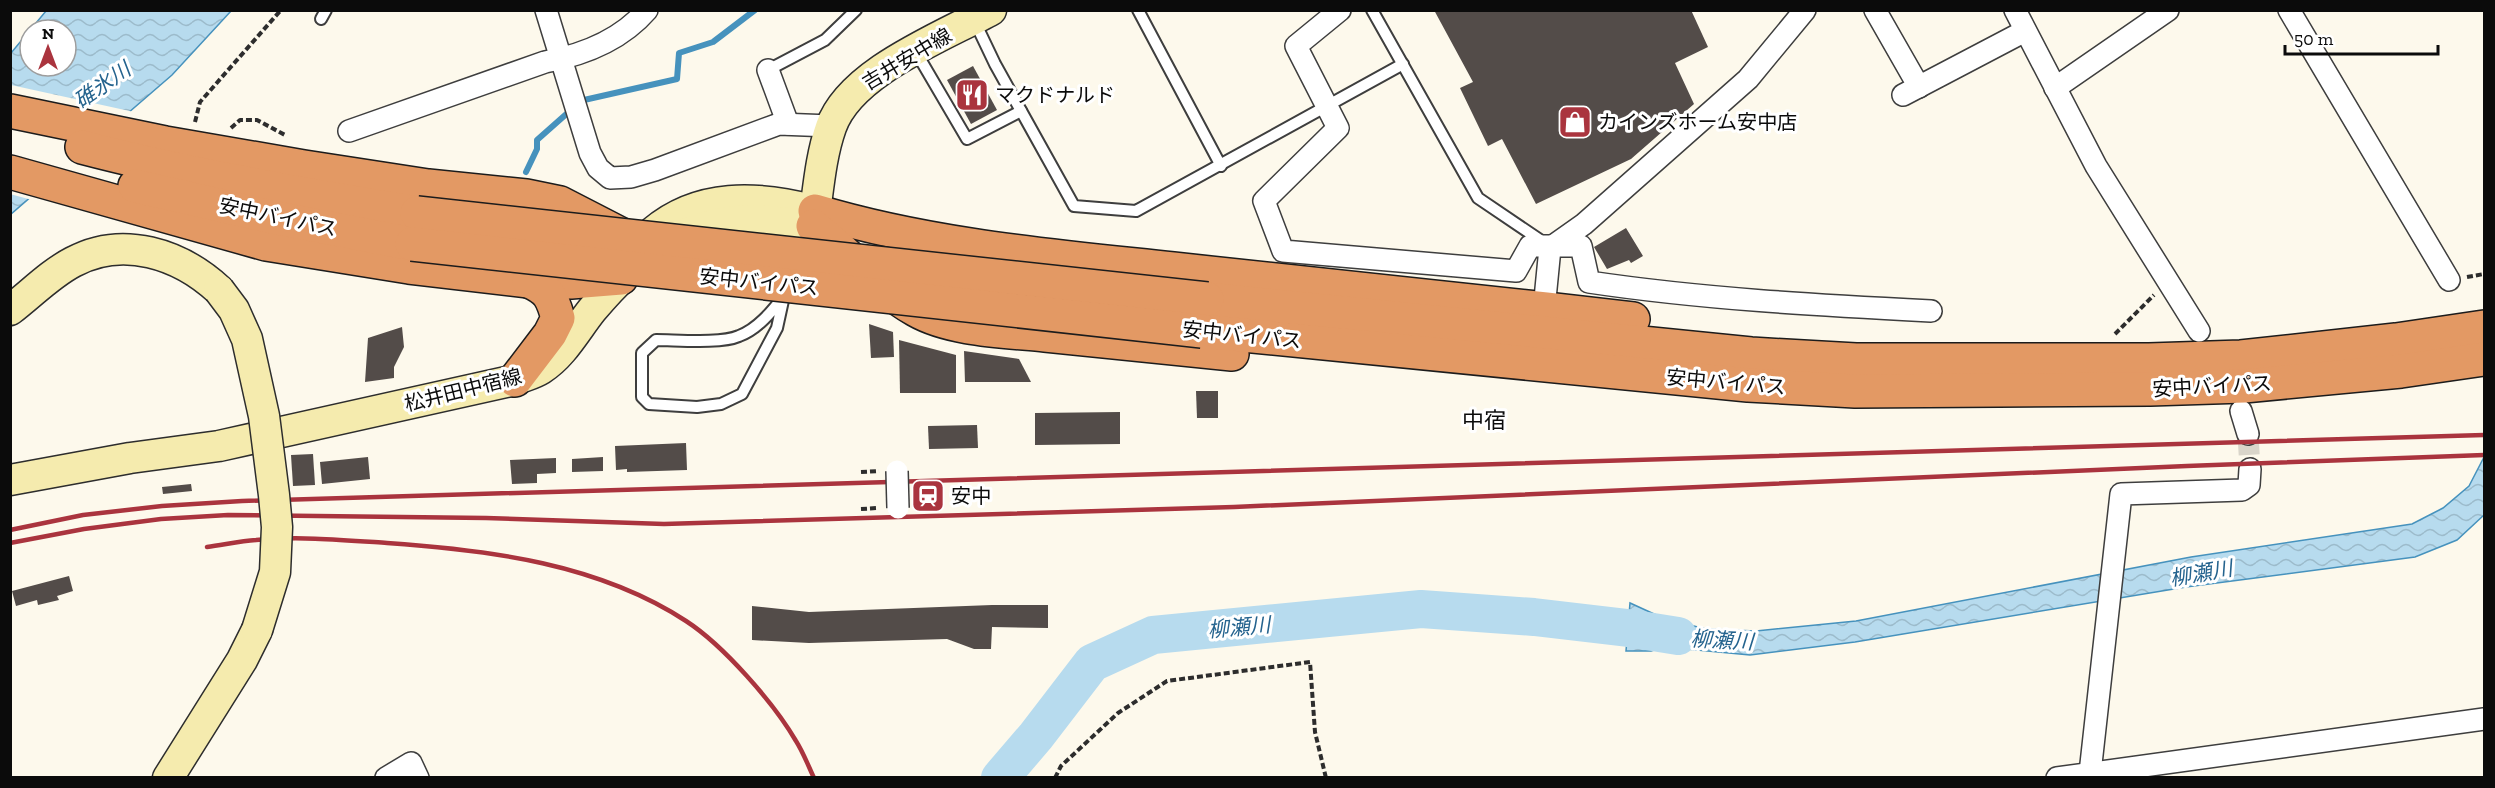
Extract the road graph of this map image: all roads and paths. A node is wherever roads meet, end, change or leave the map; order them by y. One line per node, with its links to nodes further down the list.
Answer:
1 (281, 10): 24 (path)
2 (546, 10): 16 (street)
3 (646, 10): 16 (street)
4 (856, 10): 18 (lane)
5 (1138, 10): 31 (lane)
6 (1340, 10): 20 (street)
7 (1372, 10): 17 (lane)
8 (1805, 10): 37 (street)
9 (1875, 10): 14 (street)
10 (2014, 10): 14 (street)
11 (2168, 10): 19 (street)
12 (2289, 10): 40 (street)
13 (982, 15): 15 (main road, 吉井安中線); 22 (lane)
14 (2025, 31): 19 (street)
15 (916, 51): 22 (lane); 25 (main road, 吉井安中線)
16 (562, 59): 23 (street); 27 (street)
17 (1403, 64): 20 (lane); 37 (lane)
18 (768, 70): 23 (street)
19 (2055, 88): 42 (street)
20 (1328, 107): 31 (lane); 37 (street)
21 (10, 111): 33 (highway)
22 (1021, 111): 31 (lane)
23 (788, 124): 25 (street)
24 (204, 125)
25 (831, 126): 34 (main road, 吉井安中線)
26 (10, 128): 33 (highway, 安中バイパス)
27 (349, 131)
28 (226, 137): 29 (path)
29 (288, 138)
30 (10, 156): 33 (highway, 安中バイパス)
31 (1221, 166)
32 (10, 172): 33 (highway)
33 (138, 173): 35 (highway, 安中バイパス); 36 (highway); 41 (highway)
34 (814, 218): 36 (main road, 松井田中宿線); 38 (highway); 39 (main road, 松井田中宿線); 43 (main road, 吉井安中線); 49 (highway)
35 (415, 228): 52 (highway, 安中バイパス, bridge); 54 (highway, 安中バイパス, bridge)
36 (640, 245): 39 (main road, 松井田中宿線)
37 (1550, 248): 44 (street); 46 (street)
38 (1046, 255): 44 (highway); 49 (highway)
39 (621, 278): 41 (highway); 53 (main road, 松井田中宿線)
40 (2449, 280)
41 (529, 281): 53 (highway)
42 (2168, 282): 48 (street); 50 (path)
43 (784, 296): 43 (lane)
44 (1544, 309): 52 (highway)
45 (10, 310): 63 (main road, bridge)
46 (1931, 311)
47 (2484, 327): 52 (highway, 安中バイパス)
48 (2199, 331)
49 (1042, 334): 54 (highway)
50 (2114, 334)
51 (2484, 359): 54 (highway, 安中バイパス)
52 (1971, 362)
53 (515, 380): 59 (main road, 松井田中宿線)
54 (1856, 391)
55 (2241, 411): 56 (street)
56 (2248, 434)
57 (2250, 469): 62 (street)
58 (897, 471): 60 (street, bridge)
59 (10, 480)
60 (898, 508)
61 (2484, 719): 62 (street)
62 (2090, 773): 68 (street)
63 (168, 777)
64 (386, 777): 65 (street)
65 (418, 777)
66 (1054, 777): 67 (path)
67 (1326, 777)
68 (2057, 777)

